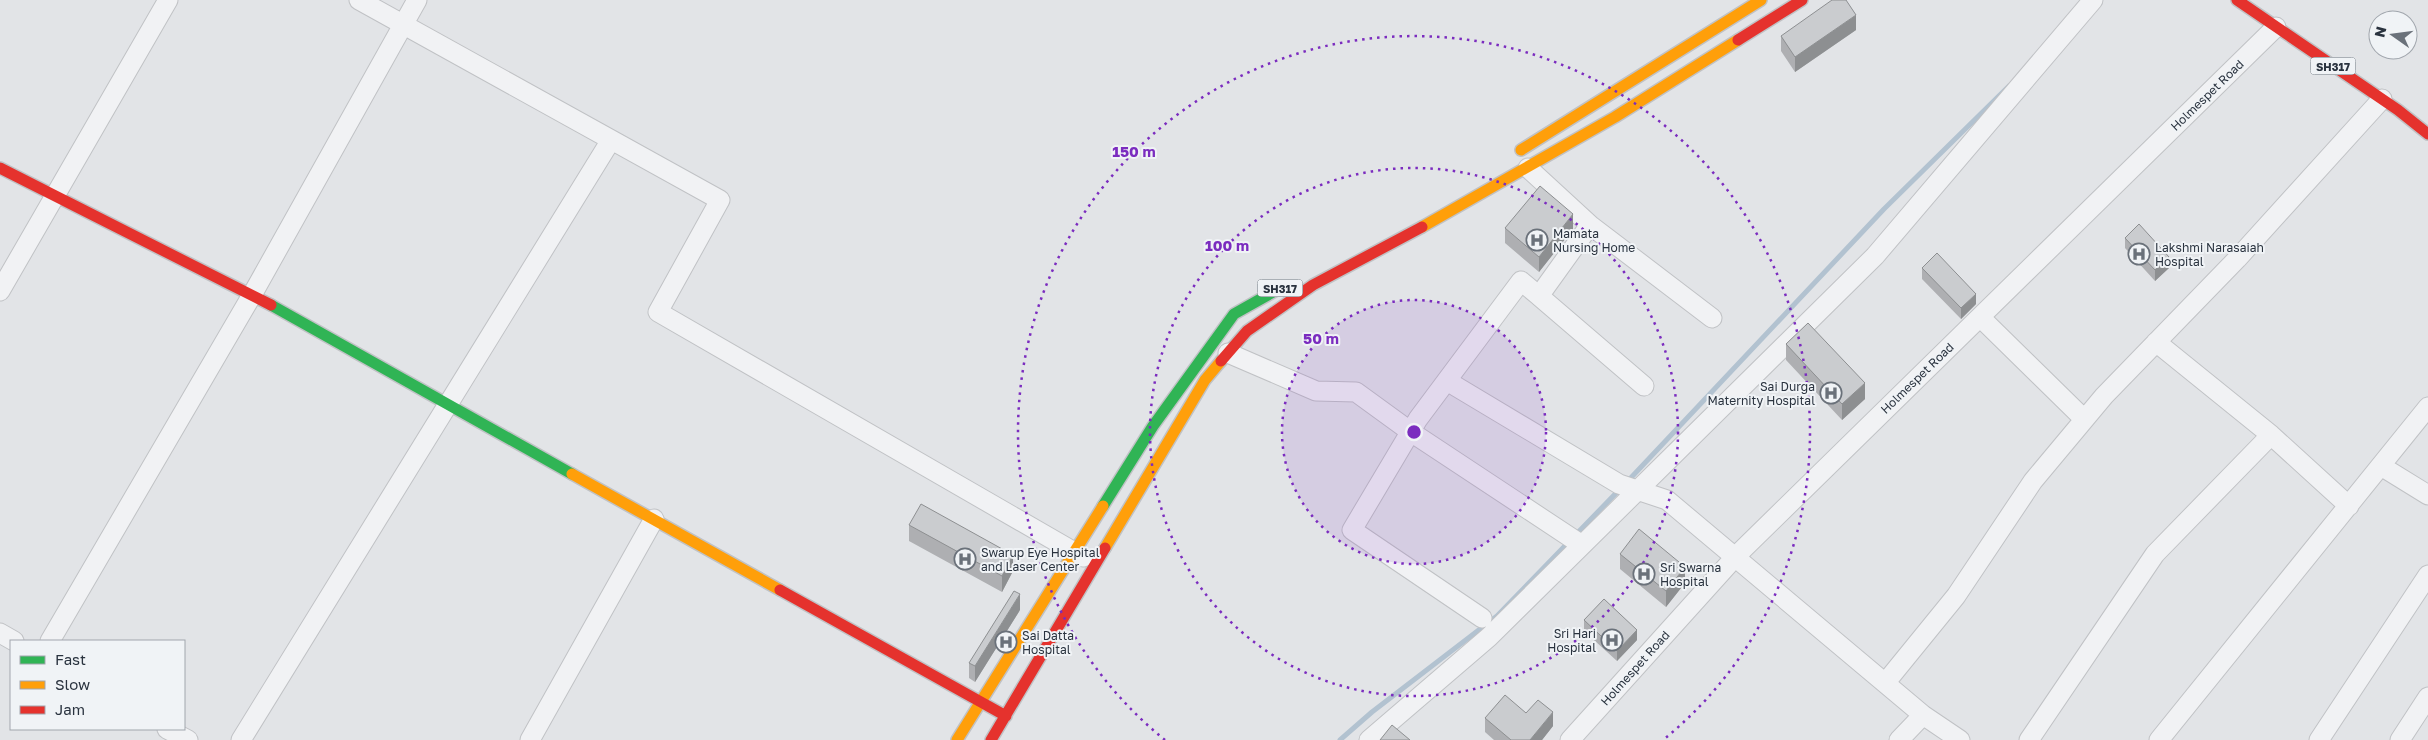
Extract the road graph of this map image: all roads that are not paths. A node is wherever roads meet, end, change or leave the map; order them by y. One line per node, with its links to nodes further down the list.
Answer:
1 (168, 0): 16 (street)
2 (359, 0): 8 (street)
3 (417, 0): 8 (street)
4 (1761, 0): 13 (main road)
5 (1802, 0): 15 (main road, SH317)
6 (2093, 0): 34 (street)
7 (2237, 0): 9 (main road, SH317)
8 (403, 24): 12 (street); 20 (street)
9 (2276, 27): 10 (main road, SH317); 22 (street, Holmespet Road)
10 (2382, 99): 11 (main road, SH317); 24 (street)
11 (2428, 134)
12 (611, 140): 28 (street); 39 (street)
13 (1511, 156)
14 (0, 168): 16 (main road)
15 (1528, 168): 17 (street); 25 (main road, SH317)
16 (53, 196): 19 (street); 20 (main road)
17 (1590, 225): 21 (street); 23 (street)
18 (1292, 282): 39 (main road, SH317)
19 (0, 291)
20 (252, 295): 28 (main road); 46 (street)
21 (1539, 296): 26 (street); 27 (street)
22 (1980, 317): 30 (street); 40 (street, Holmespet Road)
23 (1712, 318)
24 (2156, 342): 30 (street); 32 (street)
25 (1228, 353): 31 (street); 41 (main road, SH317)
26 (1447, 381): 31 (street); 34 (street)
27 (1644, 386)
28 (446, 405): 37 (main road); 54 (street)
29 (2428, 407): 33 (street)
30 (2084, 420): 47 (street)
31 (1410, 432): 38 (street); 43 (street)
32 (2271, 435): 36 (street); 62 (street)
33 (2381, 466): 35 (street); 36 (street)
34 (1637, 490): 38 (street); 40 (street)
35 (2428, 494)
36 (2349, 506): 63 (street)
37 (654, 519): 49 (main road); 55 (street)
38 (1582, 545): 58 (street)
39 (1074, 552): 41 (street); 49 (main road, SH317)
40 (1736, 556): 47 (street); 59 (street, Holmespet Road)
41 (1095, 564): 51 (main road, SH317)
42 (2428, 575): 64 (street)
43 (1482, 618)
44 (0, 633): 45 (street)
45 (12, 640)
46 (51, 640)
47 (1886, 682): 50 (street)
48 (2428, 697): 65 (street)
49 (981, 701): 51 (main road); 56 (main road, SH317)
50 (1923, 715): 60 (street); 61 (street)
51 (1006, 716): 57 (main road, SH317)
52 (169, 730): 53 (street)
53 (188, 740)
54 (241, 740)
55 (530, 740)
56 (957, 740)
57 (991, 740)
58 (1369, 740)
59 (1570, 740)
60 (1899, 740)
61 (1960, 740)
62 (2029, 740)
63 (2159, 740)
64 (2319, 740)
65 (2400, 740)

